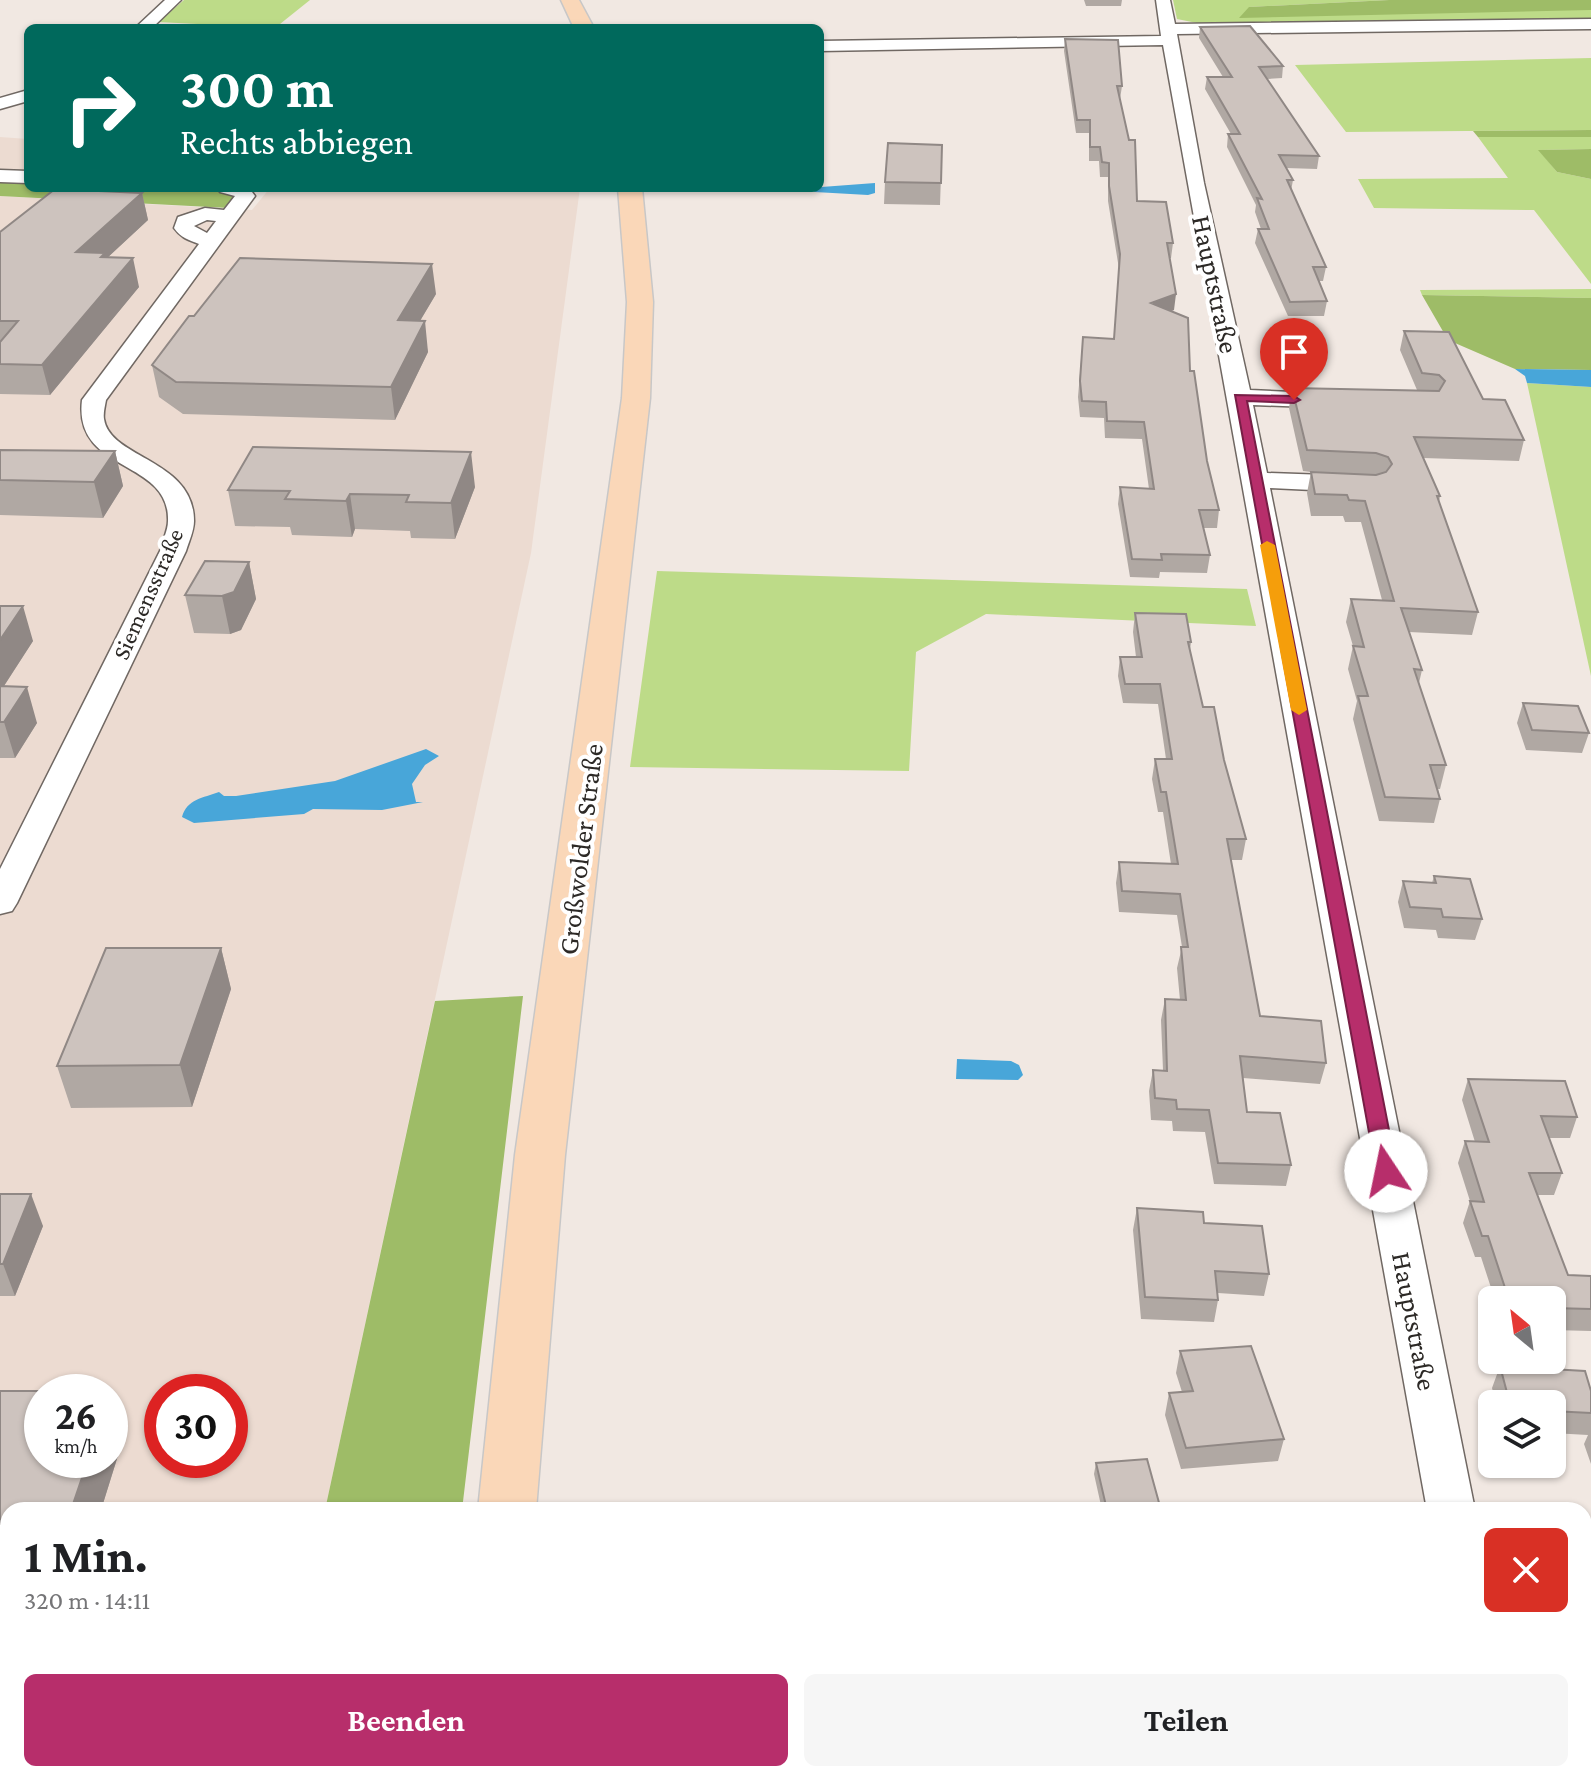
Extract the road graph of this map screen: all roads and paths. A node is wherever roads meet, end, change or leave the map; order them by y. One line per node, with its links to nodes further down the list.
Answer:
1 (174, 0): 4 (street)
2 (570, 0): 5 (main road)
3 (1163, 0): 7 (street, Hauptstraße)
4 (148, 24)
5 (582, 24)
6 (1591, 24): 7 (street)
7 (1170, 34): 8 (street); 15 (street, Hauptstraße)
8 (824, 46)
9 (24, 96): 10 (street)
10 (0, 104)
11 (0, 176): 12 (street)
12 (24, 177)
13 (242, 192): 19 (street, Siemensstraße)
14 (630, 192): 21 (main road, Großwolder Straße)
15 (1240, 397): 16 (street); 17 (street, Hauptstraße)
16 (1357, 401)
17 (1257, 489): 18 (street); 22 (street, Hauptstraße)
18 (1365, 494)
19 (8, 871): 20 (street, Siemensstraße)
20 (0, 903)
21 (508, 1502)
22 (1449, 1502)

